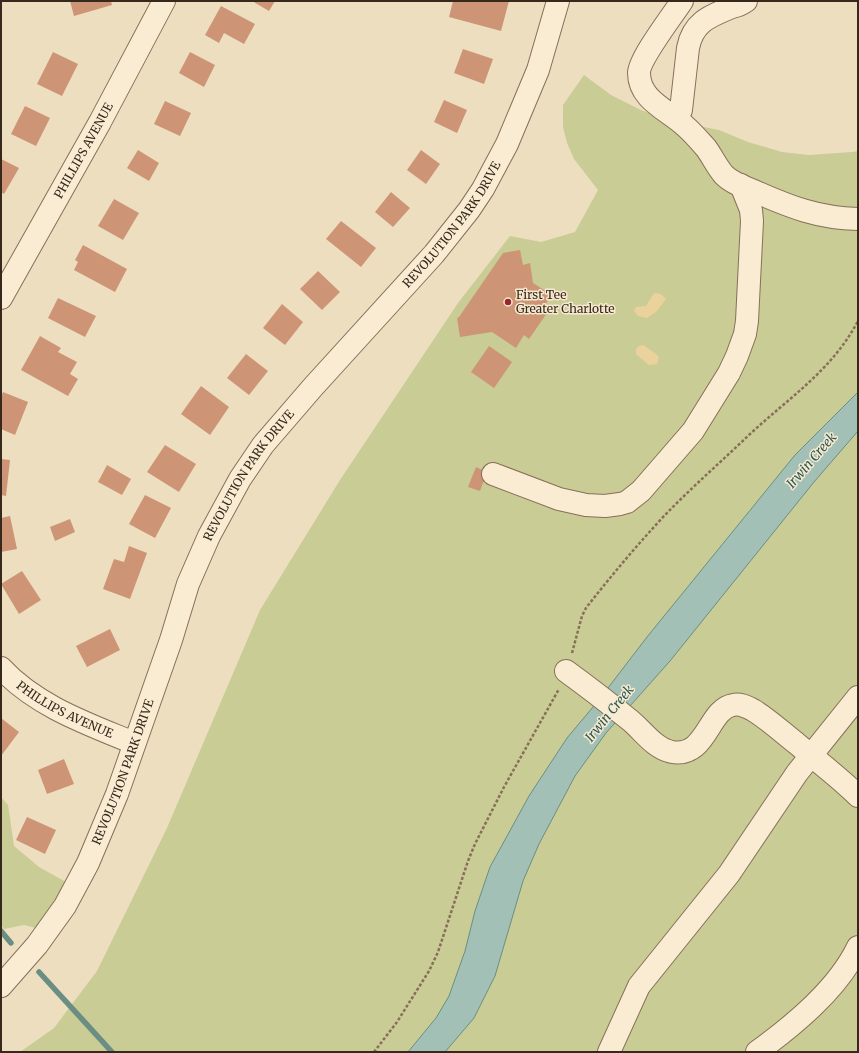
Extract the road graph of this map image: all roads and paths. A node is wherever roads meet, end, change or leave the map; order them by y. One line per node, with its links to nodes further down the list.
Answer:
1 (164, 1): 10 (street, PHILLIPS AVENUE)
2 (558, 1): 17 (street, REVOLUTION PARK DRIVE)
3 (682, 1): 6 (street)
4 (746, 1): 5 (street)
5 (681, 110)
6 (741, 185): 7 (street); 9 (street)
7 (770, 198): 8 (street); 9 (street)
8 (858, 219)
9 (752, 221): 13 (street)
10 (1, 298)
11 (858, 321): 12 (path)
12 (817, 376)
13 (493, 474)
14 (1, 668): 17 (street, PHILLIPS AVENUE)
15 (574, 677): 18 (street)
16 (858, 697): 18 (street)
17 (134, 743): 21 (street, REVOLUTION PARK DRIVE)
18 (810, 755): 19 (street); 22 (street)
19 (858, 796)
20 (858, 947): 23 (street)
21 (1, 986)
22 (609, 1052)
23 (757, 1052)

